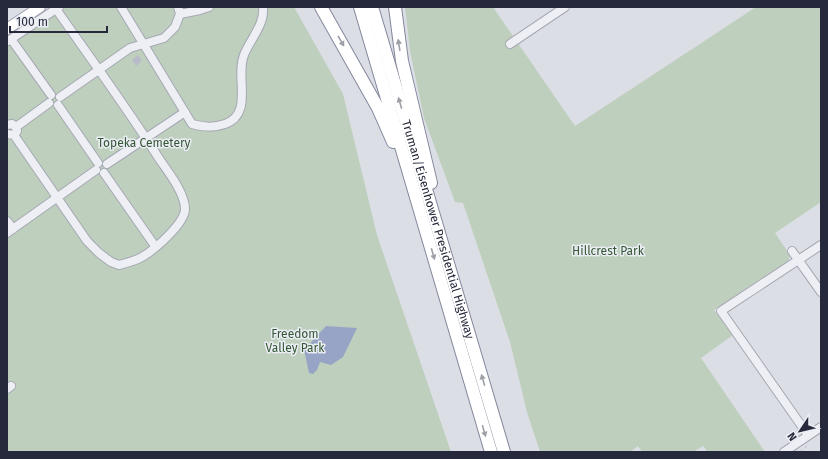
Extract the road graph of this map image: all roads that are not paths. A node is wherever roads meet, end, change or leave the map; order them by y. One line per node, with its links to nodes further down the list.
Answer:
1 (40, 7): 12 (main road)
2 (121, 7): 14 (street)
3 (209, 7): 11 (street)
4 (263, 7): 18 (street)
5 (321, 7): 22 (highway, one-way to 22)
6 (360, 7): 22 (highway, Truman/Eisenhower Presidential Highway)
7 (372, 7): 32 (highway, Truman/Eisenhower Presidential Highway, one-way to 7)
8 (395, 7): 32 (highway, one-way to 8)
9 (565, 7): 15 (street)
10 (58, 8): 13 (street); 16 (street)
11 (179, 10): 14 (street)
12 (7, 29)
13 (9, 40): 17 (street)
14 (143, 43): 16 (street); 18 (street)
15 (510, 44)
16 (98, 70): 17 (street); 21 (street)
17 (54, 100): 20 (street); 23 (street)
18 (185, 112): 21 (street)
19 (7, 125): 20 (street)
20 (12, 132): 24 (street)
21 (146, 138): 23 (street); 28 (street)
22 (406, 163): 35 (highway, Truman/Eisenhower Presidential Highway, one-way to 35)
23 (101, 168): 24 (street); 28 (street)
24 (57, 198): 26 (street); 28 (street)
25 (7, 221): 26 (street)
26 (10, 231)
27 (821, 245): 30 (street)
28 (156, 246)
29 (792, 251): 30 (street)
30 (798, 260): 31 (street); 34 (street)
31 (821, 292)
32 (464, 314): 36 (highway, Truman/Eisenhower Presidential Highway, one-way to 32)
33 (821, 427): 34 (street)
34 (808, 435): 37 (street)
35 (491, 452)
36 (504, 452)
37 (784, 452)

